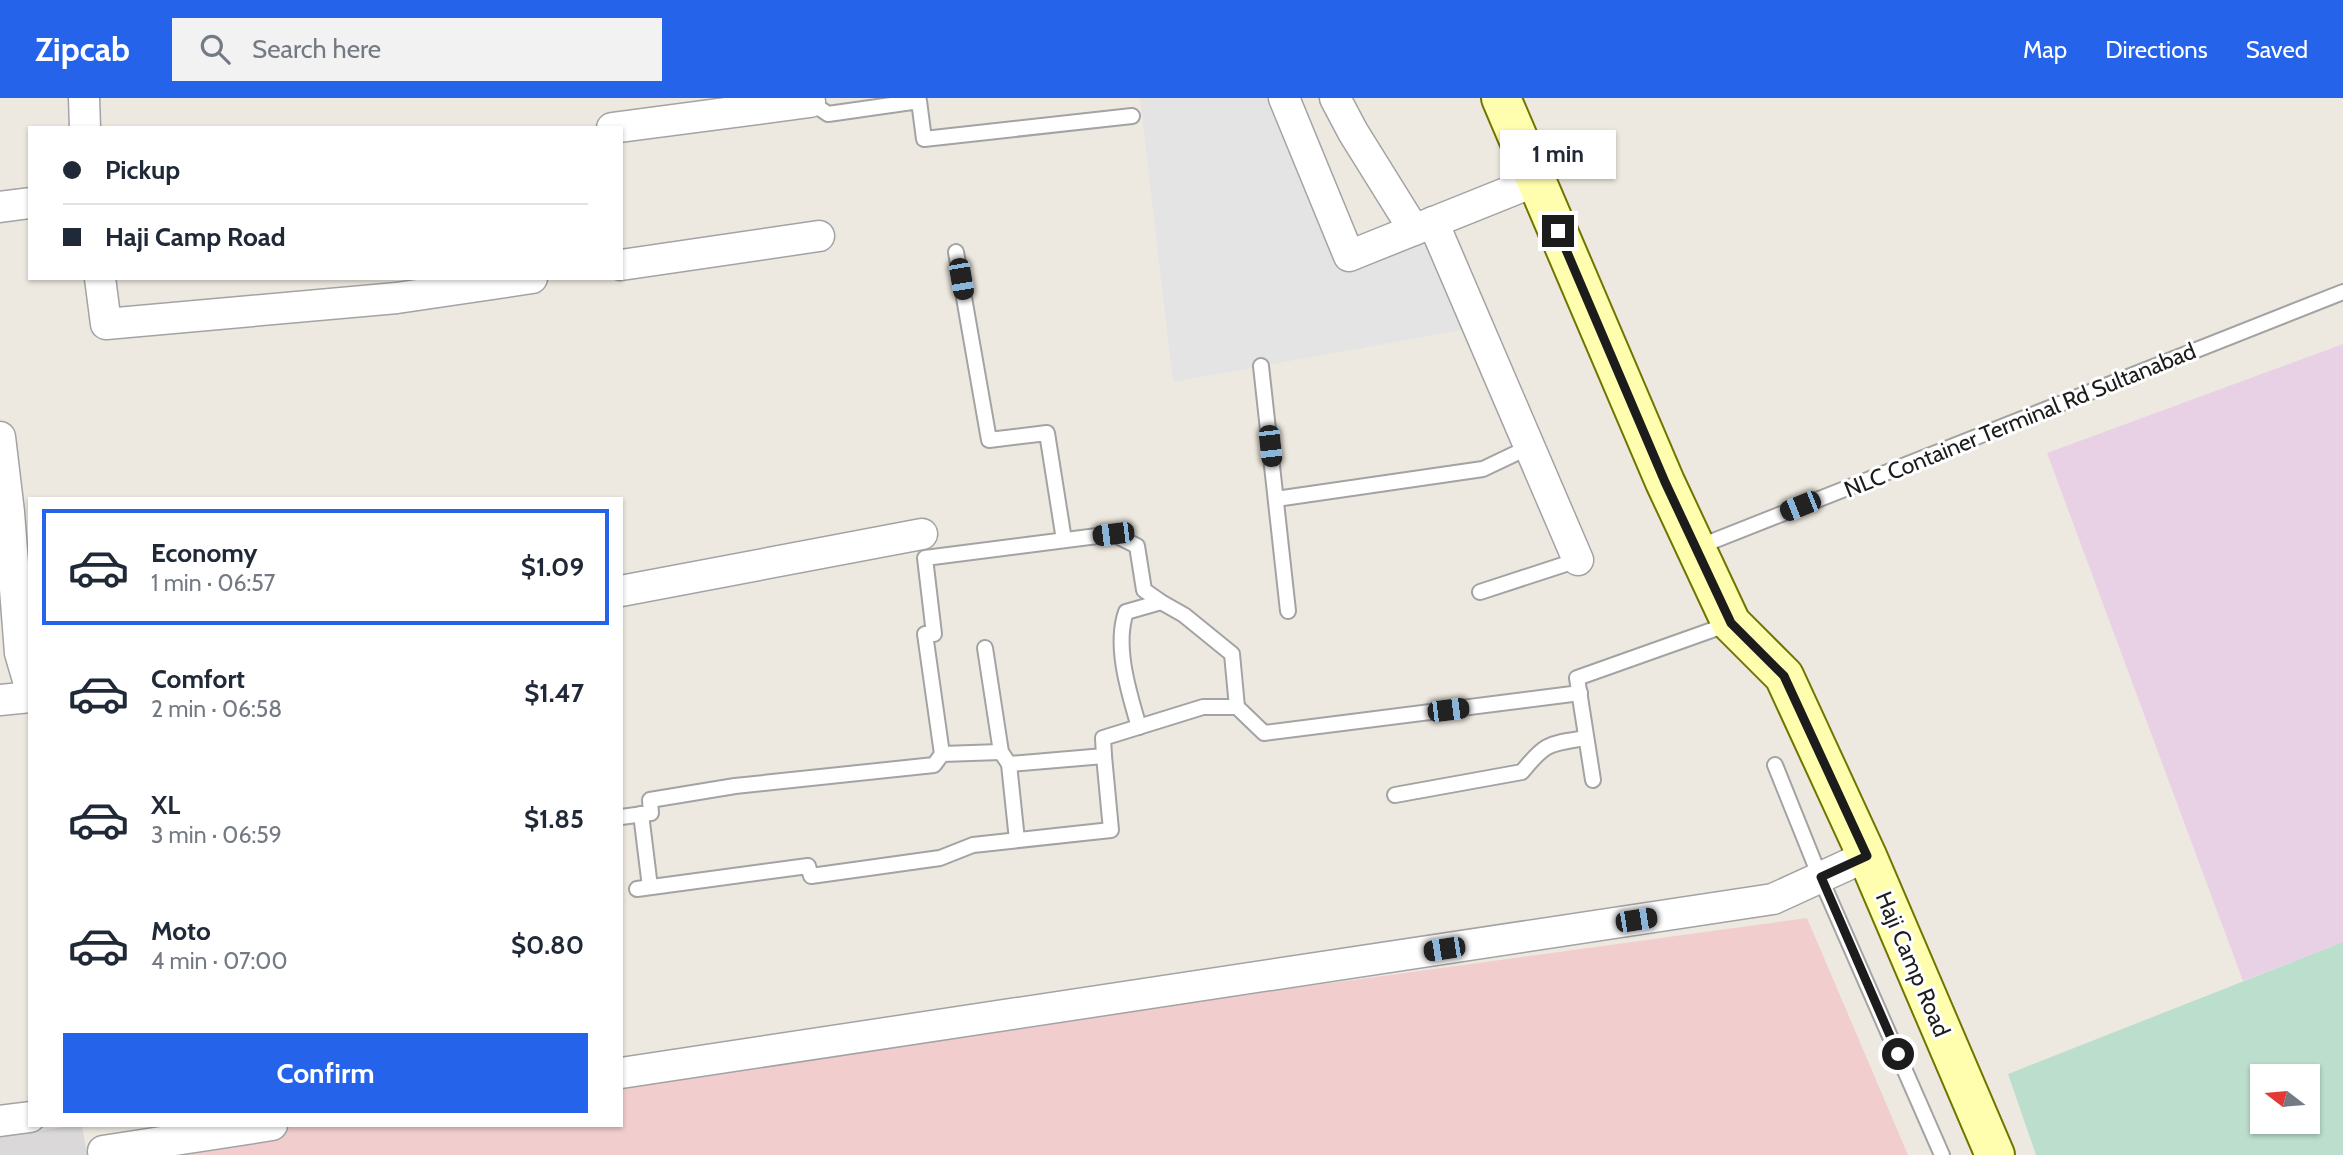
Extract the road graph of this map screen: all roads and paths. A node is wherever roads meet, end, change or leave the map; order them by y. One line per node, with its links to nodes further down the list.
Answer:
1 (84, 98): 7 (street)
2 (1284, 98): 12 (street)
3 (1335, 98): 12 (street)
4 (1501, 98): 9 (street, Haji Camp Road)
5 (810, 100): 6 (lane); 8 (street)
6 (1132, 116)
7 (85, 126)
8 (623, 126)
9 (1536, 181): 12 (street); 26 (street, Haji Camp Road)
10 (28, 203): 11 (street)
11 (0, 207)
12 (1424, 226): 21 (street)
13 (819, 236): 15 (street)
14 (956, 252): 25 (lane)
15 (623, 265)
16 (100, 280): 17 (street)
17 (518, 280)
18 (2343, 292): 26 (lane, NLC Container Terminal Rd Sultanabad)
19 (1261, 366): 22 (lane)
20 (0, 437): 23 (street)
21 (1530, 447): 22 (lane); 27 (street)
22 (1276, 499): 31 (lane)
23 (4, 512): 34 (street)
24 (922, 534): 28 (street)
25 (1064, 540): 30 (lane); 42 (lane)
26 (1696, 547): 32 (street, Haji Camp Road)
27 (1578, 560): 29 (lane)
28 (623, 591)
29 (1480, 592)
30 (1161, 602): 39 (lane); 40 (lane)
31 (1288, 611)
32 (1731, 623): 36 (lane); 51 (street, Haji Camp Road)
33 (985, 648): 44 (lane)
34 (25, 652): 35 (street)
35 (28, 673)
36 (1580, 693): 39 (lane); 41 (lane)
37 (28, 697): 38 (street)
38 (0, 700)
39 (1237, 706): 40 (lane)
40 (1139, 727): 43 (lane)
41 (1586, 738): 46 (lane); 47 (lane)
42 (942, 754): 44 (lane); 48 (lane)
43 (1104, 756): 44 (lane); 50 (lane)
44 (1005, 758): 50 (lane)
45 (1774, 765): 52 (lane)
46 (1593, 780)
47 (1395, 795)
48 (640, 814): 49 (lane); 50 (lane)
49 (623, 817)
50 (1017, 839)
51 (1867, 856): 52 (street); 58 (street, Haji Camp Road)
52 (1821, 877): 53 (street); 59 (lane)
53 (623, 1073)
54 (28, 1117): 55 (street)
55 (0, 1121)
56 (254, 1127): 57 (street)
57 (102, 1144)
58 (1987, 1152)
59 (1942, 1155)

